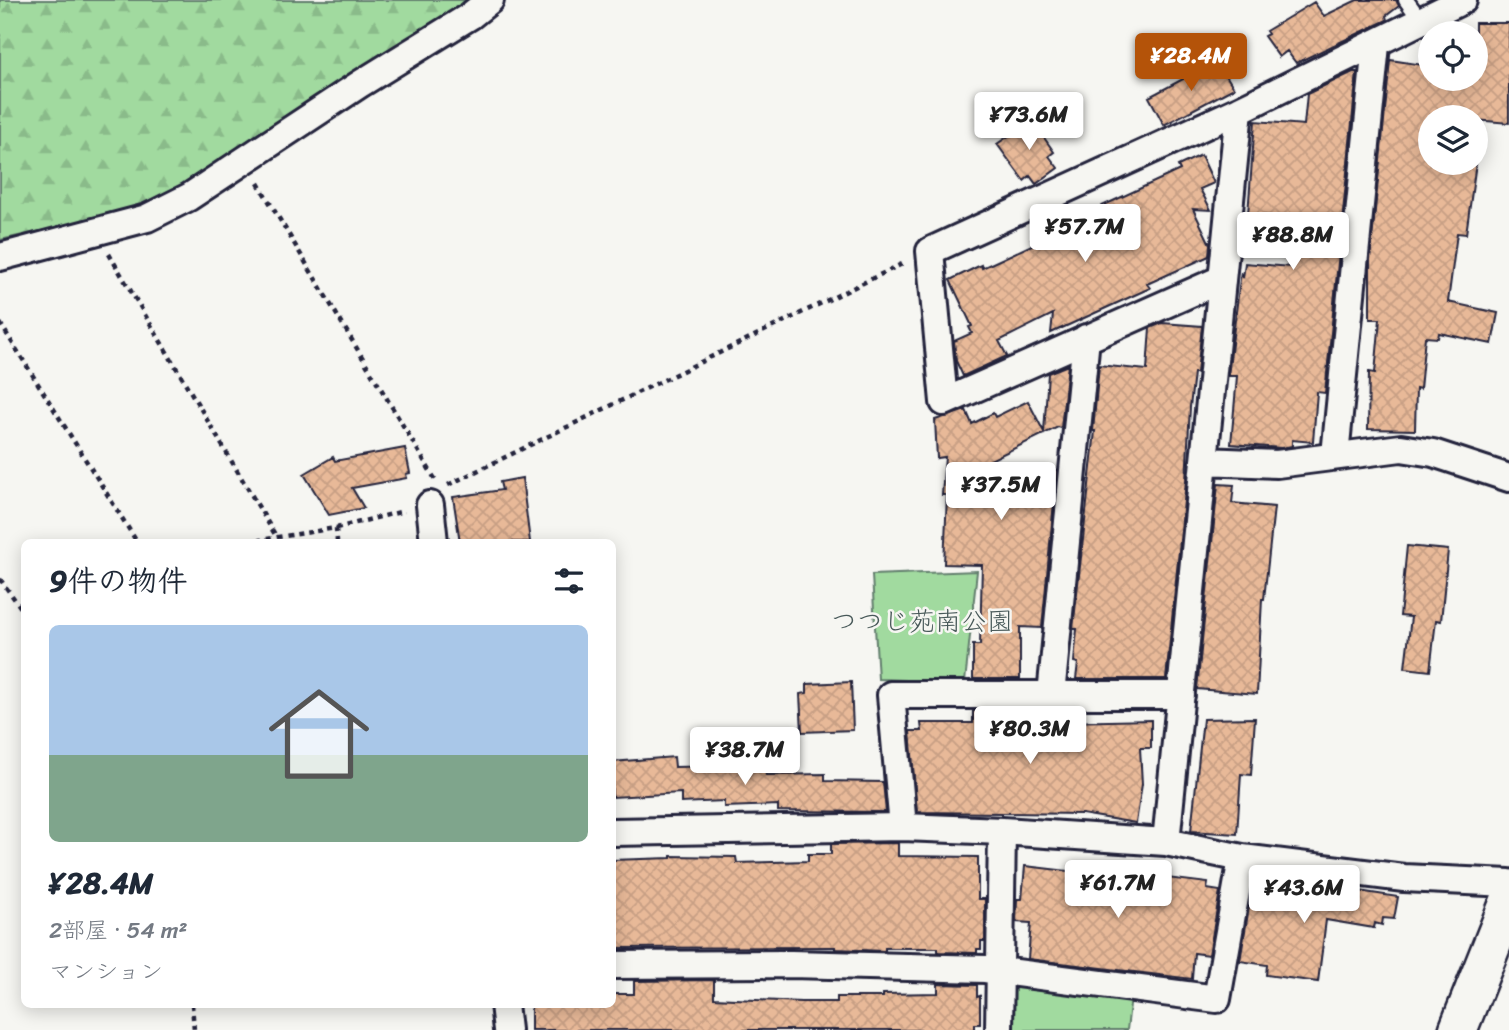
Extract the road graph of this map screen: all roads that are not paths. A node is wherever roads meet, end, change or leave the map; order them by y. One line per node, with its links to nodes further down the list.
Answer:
1 (490, 0): 8 (street)
2 (1406, 0): 4 (lane)
3 (1463, 0): 4 (street)
4 (1421, 21)
5 (1418, 23): 6 (street)
6 (1376, 45): 7 (street); 11 (street)
7 (1239, 110): 9 (street); 10 (street)
8 (0, 257)
9 (1222, 279): 10 (street); 12 (street)
10 (1086, 338): 16 (street)
11 (1335, 455): 12 (street); 13 (street)
12 (1204, 461): 17 (street)
13 (1509, 478)
14 (430, 505): 15 (street)
15 (435, 539)
16 (1051, 695): 17 (street); 18 (street)
17 (1181, 695): 21 (street)
18 (903, 827): 19 (street); 20 (street)
19 (1002, 831): 21 (street); 26 (street)
20 (616, 832)
21 (1166, 842): 22 (street)
22 (1242, 858): 23 (street); 26 (street)
23 (1509, 883)
24 (1509, 902): 30 (street)
25 (616, 965): 26 (street)
26 (1001, 971): 29 (street)
27 (505, 1008): 28 (street)
28 (508, 1030)
29 (999, 1030)
30 (1458, 1030)

